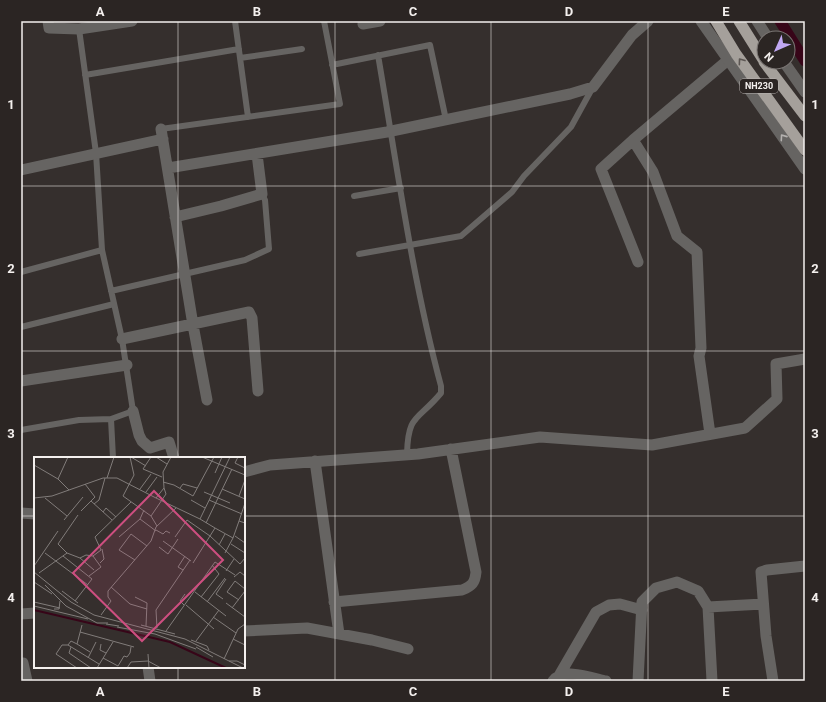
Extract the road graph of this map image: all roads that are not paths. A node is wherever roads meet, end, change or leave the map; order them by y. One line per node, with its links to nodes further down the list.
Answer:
1 (48, 21): 12 (street)
2 (132, 21): 12 (street)
3 (235, 21): 14 (lane)
4 (324, 21): 20 (lane)
5 (380, 21): 11 (street)
6 (648, 21): 24 (street)
7 (701, 21): 19 (street)
8 (716, 21): 32 (highway, NH230, one-way to 8)
9 (739, 21): 16 (highway, NH230)
10 (757, 21): 13 (street)
11 (363, 24)
12 (79, 25): 23 (lane)
13 (763, 30)
14 (239, 48): 18 (lane); 23 (lane)
15 (302, 48): 18 (lane)
16 (756, 49)
17 (378, 56): 20 (lane); 28 (lane); 29 (lane)
18 (240, 58): 26 (lane)
19 (728, 60): 31 (street); 36 (street, one-way to 19)
20 (332, 65): 26 (lane)
21 (770, 70): 27 (highway, NH230)
22 (790, 70): 25 (street)
23 (86, 75): 33 (lane)
24 (593, 87): 28 (street); 42 (lane)
25 (805, 92)
26 (248, 116): 30 (lane)
27 (805, 116)
28 (446, 120): 29 (street)
29 (391, 131): 34 (street); 38 (lane)
30 (162, 134): 33 (street); 35 (street)
31 (633, 140): 45 (street); 61 (street)
32 (805, 150)
33 (96, 153): 37 (street); 43 (lane)
34 (257, 154): 35 (street); 39 (street)
35 (168, 168): 41 (street)
36 (805, 169)
37 (21, 170)
38 (401, 188): 40 (lane); 42 (lane)
39 (262, 194): 41 (street); 47 (lane)
40 (354, 196)
41 (175, 217): 47 (street)
42 (410, 245): 44 (lane); 63 (lane)
43 (102, 250): 46 (lane); 48 (lane)
44 (359, 254)
45 (638, 262)
46 (21, 272)
47 (185, 273): 48 (lane); 50 (street)
48 (111, 291): 49 (lane)
49 (114, 304): 51 (lane); 52 (lane)
50 (193, 325): 52 (street); 56 (street); 57 (street)
51 (21, 327)
52 (122, 339): 54 (lane)
53 (805, 359): 61 (street)
54 (127, 365): 55 (street); 58 (lane)
55 (21, 381)
56 (258, 391)
57 (207, 400)
58 (133, 411): 59 (lane); 65 (street)
59 (111, 419): 60 (lane); 64 (lane)
60 (21, 430)
61 (710, 434): 62 (street)
62 (451, 449): 63 (street); 71 (street)
63 (407, 454): 66 (street)
64 (113, 457)
65 (174, 457)
66 (315, 461): 67 (street); 71 (street)
67 (245, 472)
68 (21, 513): 69 (street)
69 (34, 514)
70 (805, 566): 72 (street)
71 (334, 602): 78 (street)
72 (763, 604): 73 (street); 88 (street)
73 (708, 607): 74 (street); 87 (street)
74 (642, 610): 82 (street); 86 (street)
75 (34, 613): 76 (street)
76 (21, 614)
77 (245, 630): 78 (street)
78 (339, 634): 79 (street)
79 (408, 649)
80 (22, 660): 83 (street)
81 (148, 668): 84 (street)
82 (557, 678): 85 (street)
83 (27, 681)
84 (150, 681)
85 (606, 681)
86 (638, 681)
87 (712, 681)
88 (773, 681)

